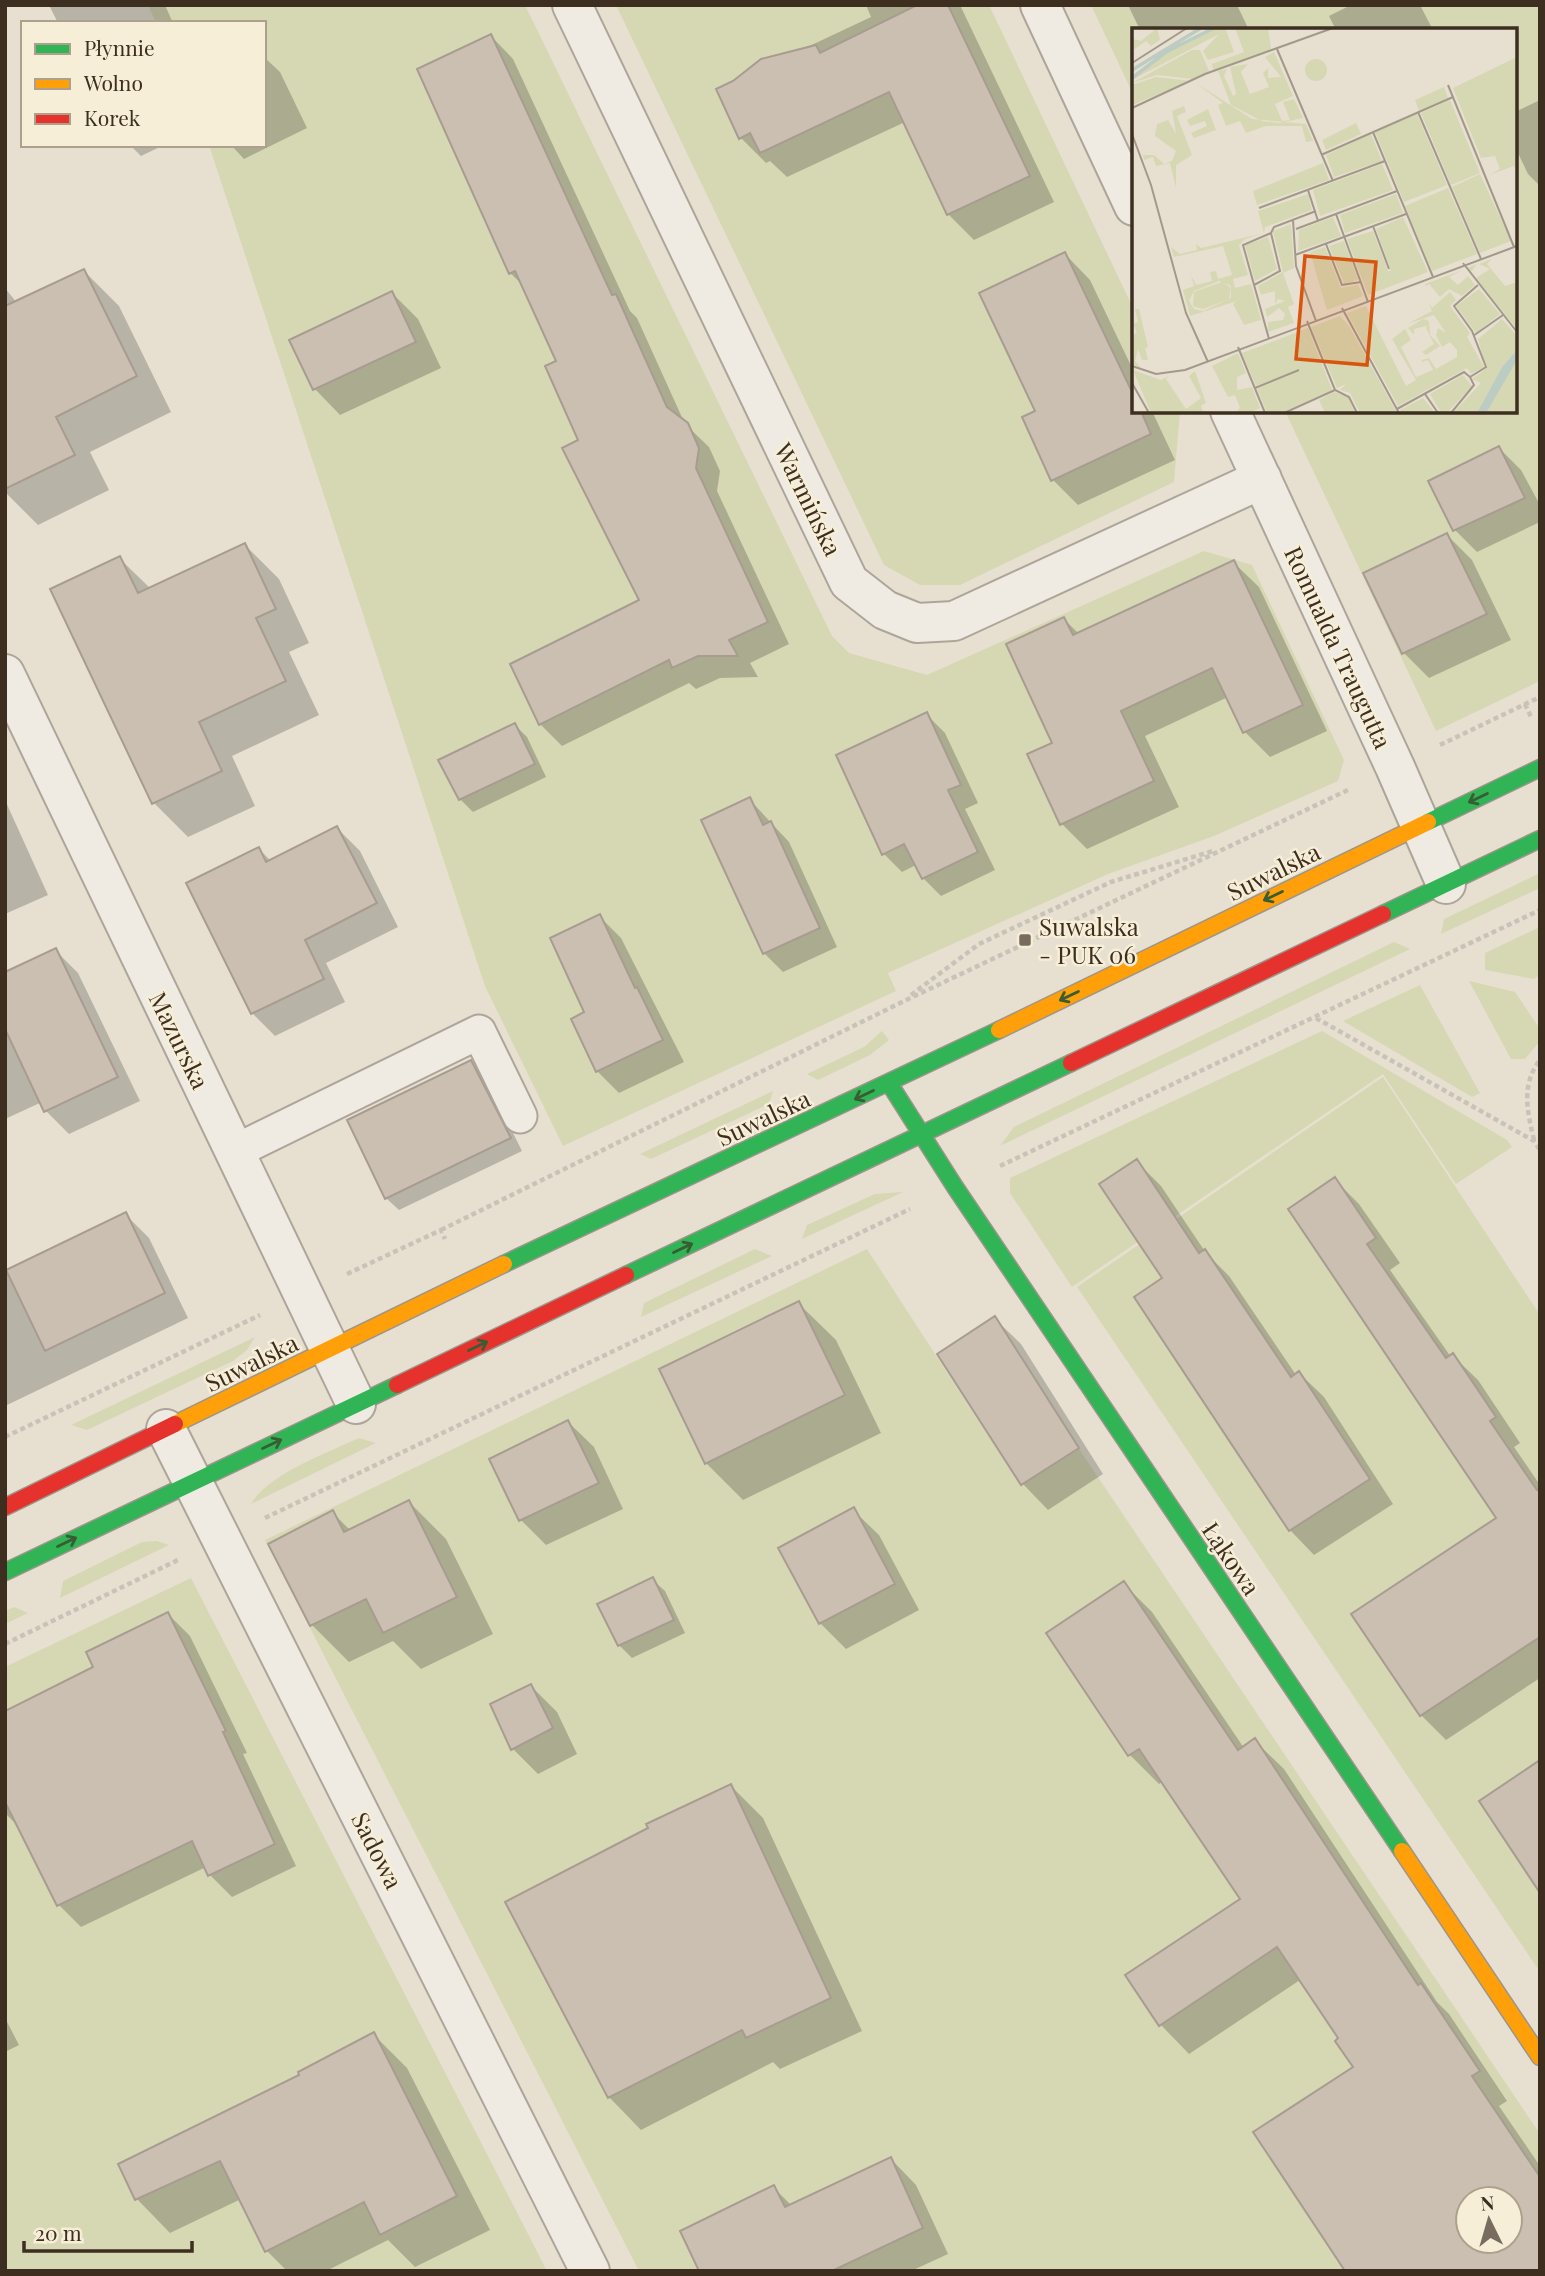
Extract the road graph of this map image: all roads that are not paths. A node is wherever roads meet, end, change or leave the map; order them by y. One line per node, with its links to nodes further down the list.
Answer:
1 (572, 5): 5 (street, Warmińska)
2 (1040, 5): 3 (street)
3 (1132, 202)
4 (1231, 413): 5 (street, Romualda Traugutta)
5 (1262, 479): 8 (street, Romualda Traugutta)
6 (5, 674): 14 (street, Mazurska)
7 (1540, 768): 8 (street, Suwalska, one-way to 8)
8 (1420, 825): 10 (street, Romualda Traugutta); 11 (street, Suwalska, one-way to 11)
9 (1540, 839): 10 (street)
10 (1446, 884): 13 (street)
11 (889, 1083): 13 (street, Łąkowa); 15 (street, Suwalska, one-way to 15)
12 (520, 1115): 14 (lane)
13 (922, 1133): 16 (street, one-way to 13); 21 (street, Łąkowa)
14 (234, 1152): 15 (street, Mazurska)
15 (329, 1349): 16 (street, Mazurska); 17 (street, Suwalska)
16 (356, 1404): 18 (street, one-way to 16)
17 (166, 1429): 18 (street, Sadowa); 19 (street, Suwalska)
18 (192, 1482): 20 (street, one-way to 18); 22 (street, Sadowa)
19 (5, 1507)
20 (5, 1572)
21 (1540, 2057)
22 (590, 2271)

